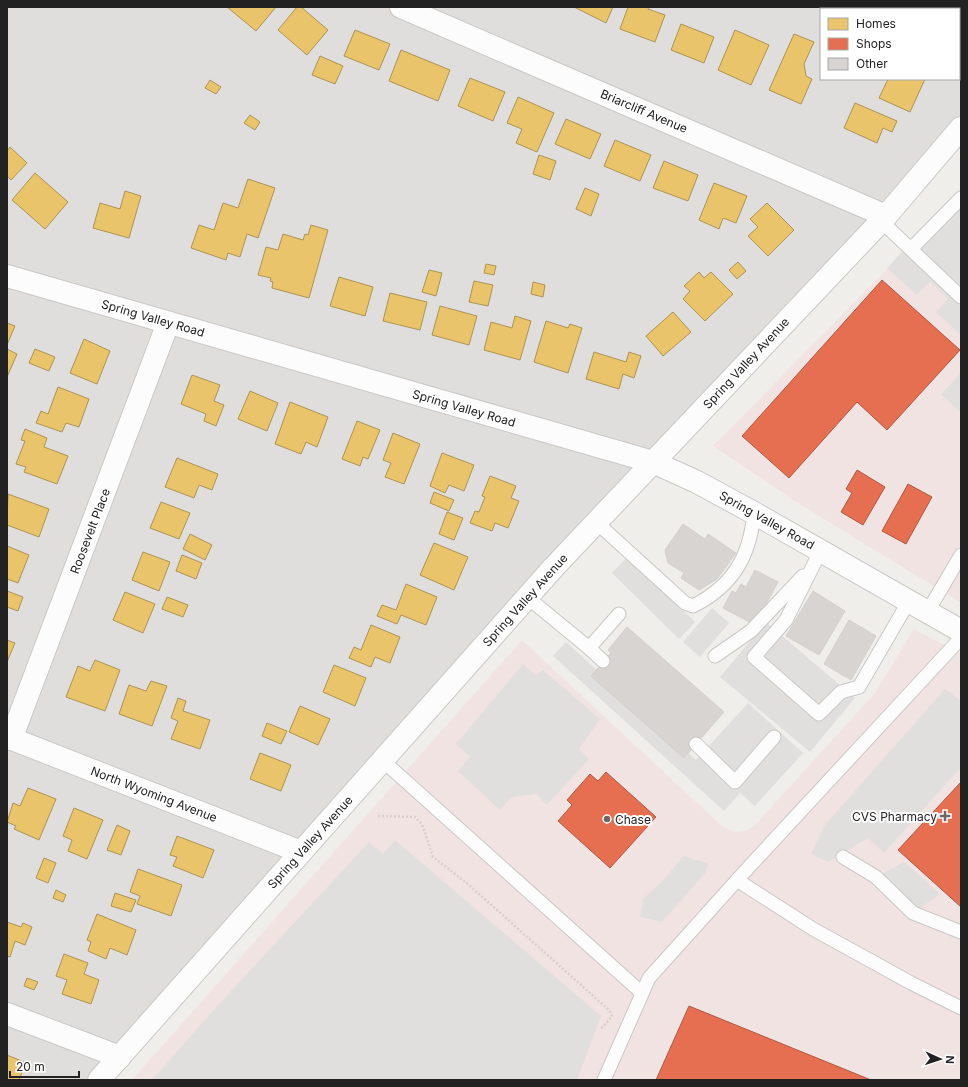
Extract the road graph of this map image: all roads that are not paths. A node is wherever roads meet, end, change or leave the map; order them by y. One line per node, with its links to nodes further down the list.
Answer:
1 (401, 7): 4 (street, Briarcliff Avenue)
2 (961, 128): 4 (street, Spring Valley Avenue)
3 (960, 199): 5 (lane)
4 (883, 218): 5 (lane); 9 (street, Spring Valley Avenue)
5 (911, 249): 7 (lane)
6 (7, 276): 8 (street, Spring Valley Road)
7 (961, 297)
8 (168, 323): 9 (street, Spring Valley Road); 24 (street, Roosevelt Place)
9 (653, 462): 10 (street, Spring Valley Road); 11 (street, Spring Valley Avenue)
10 (754, 513): 11 (lane); 13 (street, Spring Valley Road)
11 (596, 522): 14 (street, Spring Valley Avenue)
12 (961, 554): 16 (lane)
13 (816, 559): 15 (street, Spring Valley Road); 15 (lane); 21 (lane)
14 (527, 597): 20 (lane); 26 (street, Spring Valley Avenue)
15 (909, 601): 16 (street, Spring Valley Road)
16 (928, 611): 18 (street, Spring Valley Road)
17 (619, 614): 20 (lane)
18 (961, 631)
19 (961, 638): 29 (lane)
20 (590, 648): 22 (lane)
21 (715, 656)
22 (604, 661)
23 (774, 737): 25 (lane)
24 (9, 738): 27 (street, North Wyoming Avenue)
25 (696, 744)
26 (382, 760): 27 (street, Spring Valley Avenue); 31 (lane)
27 (301, 852): 34 (street, Spring Valley Avenue)
28 (843, 857): 30 (lane)
29 (737, 880): 31 (lane); 32 (lane)
30 (961, 932)
31 (642, 993): 36 (lane)
32 (961, 1008)
33 (7, 1014): 34 (street)
34 (120, 1056): 35 (street, Spring Valley Avenue)
35 (99, 1080)
36 (604, 1080)

